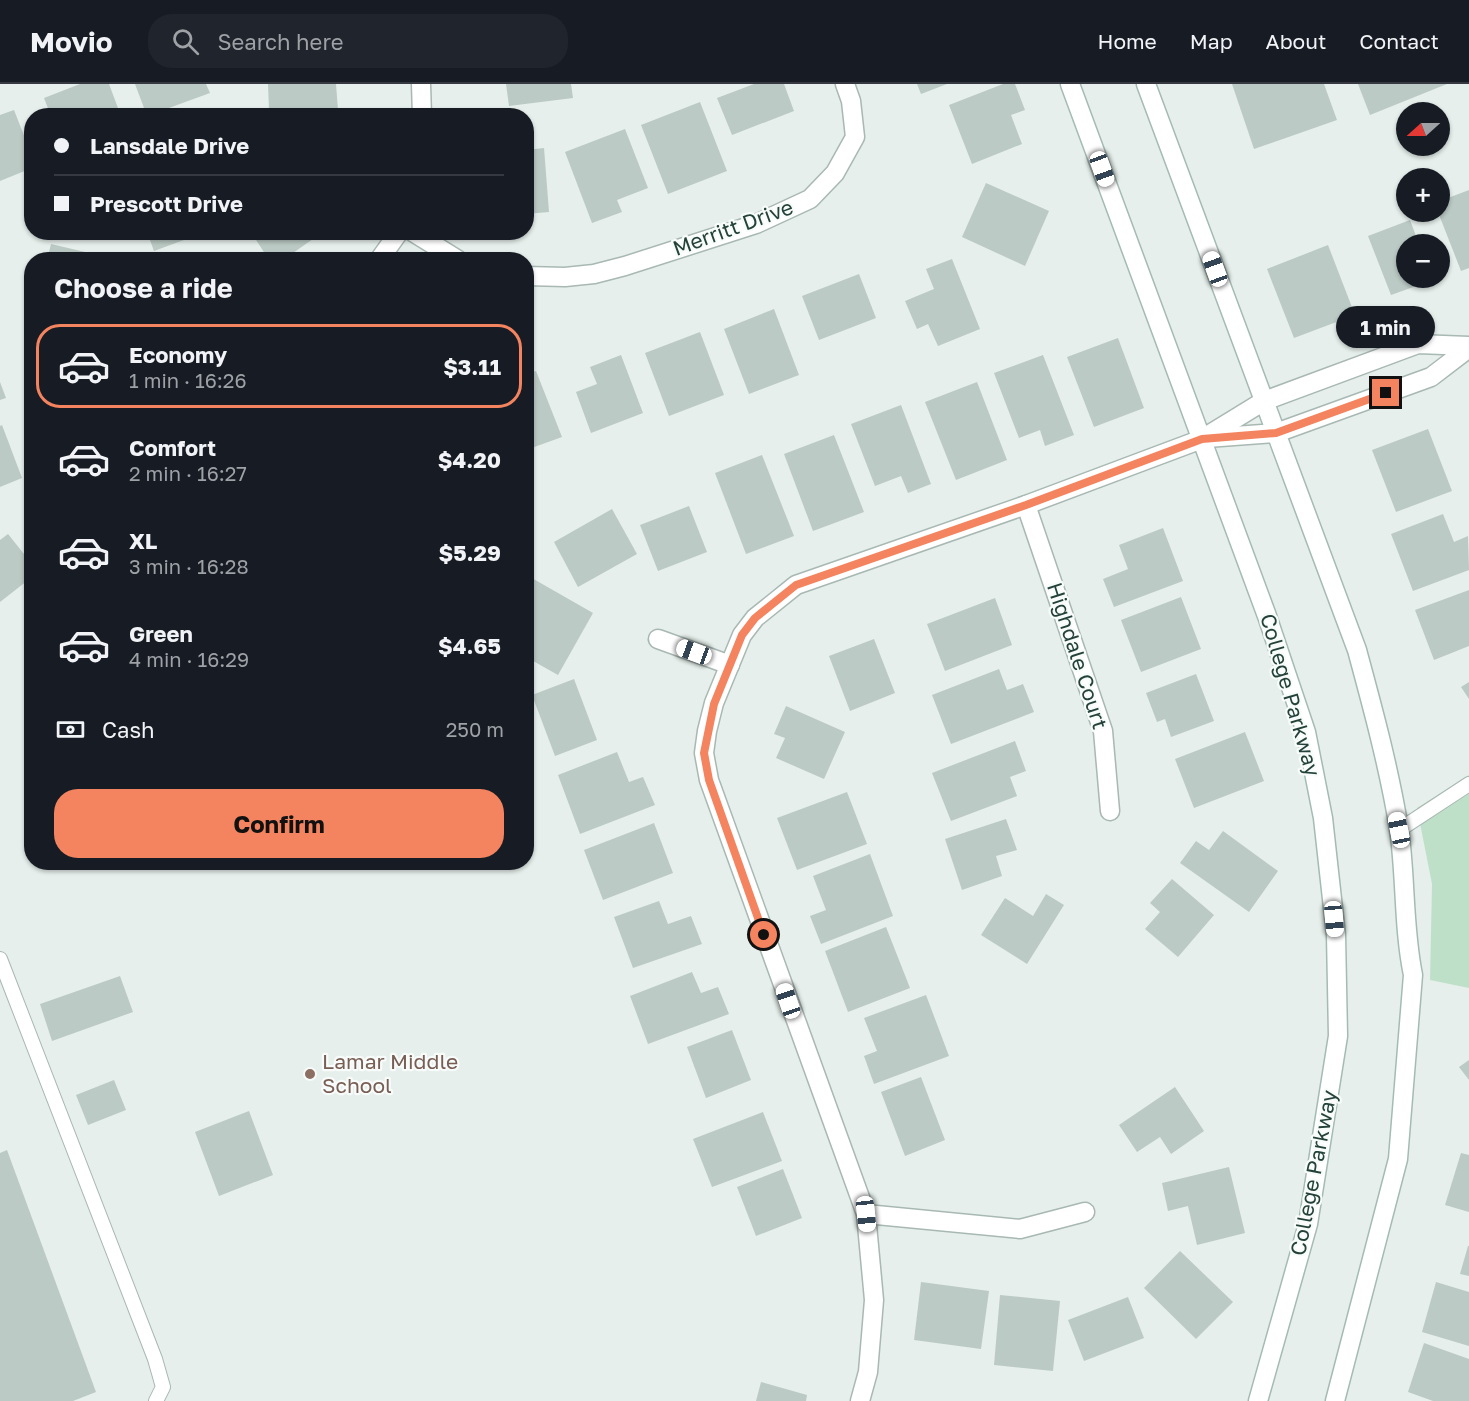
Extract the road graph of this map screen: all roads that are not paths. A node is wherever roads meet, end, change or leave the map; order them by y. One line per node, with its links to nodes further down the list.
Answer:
1 (421, 84): 5 (street)
2 (845, 84): 8 (street, Merritt Drive)
3 (1070, 84): 12 (street, College Parkway)
4 (1146, 84): 10 (street)
5 (422, 108)
6 (426, 240): 7 (street)
7 (445, 252)
8 (534, 276)
9 (1469, 347): 10 (street); 11 (street)
10 (1264, 401): 11 (street); 12 (street)
11 (1276, 433): 12 (street); 18 (street)
12 (1202, 439): 13 (street); 24 (street, College Parkway)
13 (1026, 505): 15 (street); 17 (street, Highdale Court)
14 (658, 639): 15 (street)
15 (730, 665): 21 (street)
16 (1469, 784): 18 (lane)
17 (1110, 811)
18 (1399, 830): 25 (street)
19 (0, 959): 22 (lane)
20 (1085, 1212): 21 (street)
21 (866, 1214): 23 (street)
22 (156, 1401)
23 (860, 1401)
24 (1258, 1401)
25 (1335, 1401)

